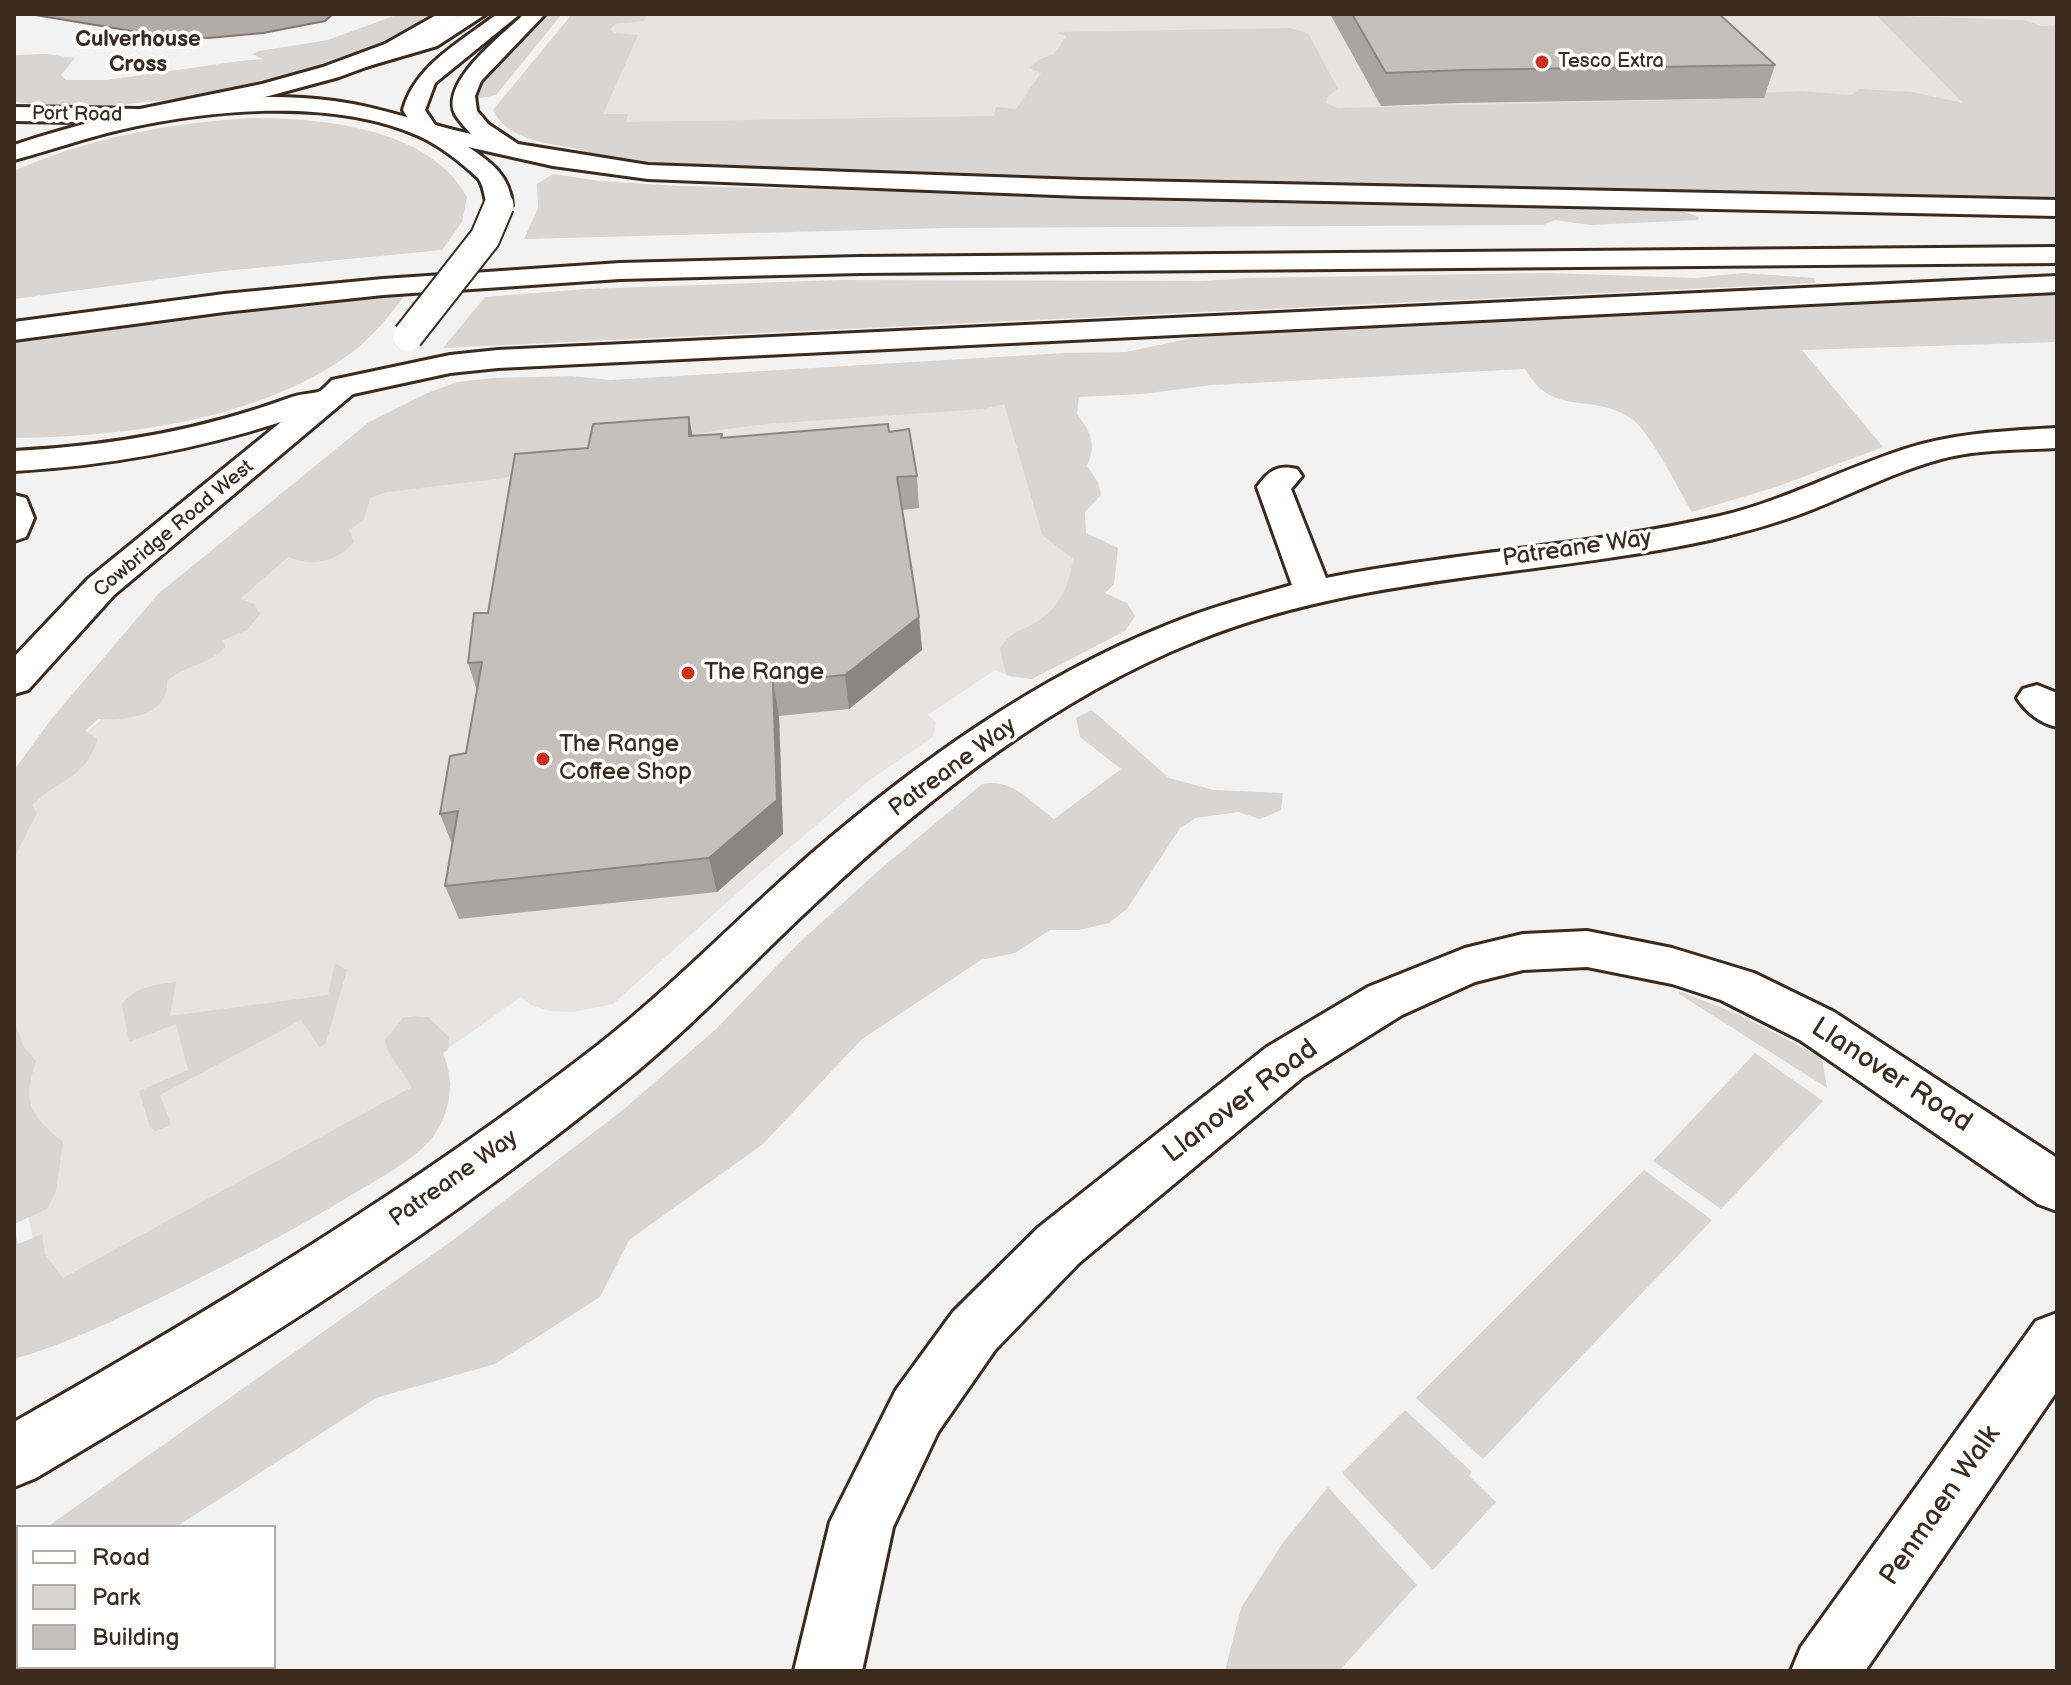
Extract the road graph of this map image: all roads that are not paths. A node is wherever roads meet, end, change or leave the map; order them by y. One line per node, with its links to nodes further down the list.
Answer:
1 (452, 14): 5 (main road)
2 (476, 14): 5 (main road)
3 (510, 14): 8 (main road)
4 (535, 14): 10 (main road)
5 (355, 64): 7 (main road)
6 (14, 114): 7 (main road, Port Road)
7 (140, 116): 8 (main road); 9 (main road)
8 (427, 131): 10 (main road); 17 (main road, Cowbridge Road West, bridge)
9 (14, 153)
10 (524, 153): 11 (main road)
11 (2057, 208)
12 (2057, 232): 15 (main road)
13 (2057, 255): 16 (main road)
14 (2057, 284): 17 (main road)
15 (14, 307)
16 (14, 331)
17 (343, 387): 19 (main road); 24 (main road, Cowbridge Road West)
18 (2057, 438): 23 (main road, Patreane Way)
19 (14, 461)
20 (1285, 476): 23 (main road)
21 (14, 505): 22 (main road)
22 (14, 530)
23 (1312, 590): 27 (main road, Patreane Way)
24 (14, 681)
25 (2057, 1187): 28 (main road, Llanover Road)
26 (2057, 1341): 29 (main road, Penmaen Walk)
27 (14, 1456)
28 (828, 1671)
29 (1825, 1671)

